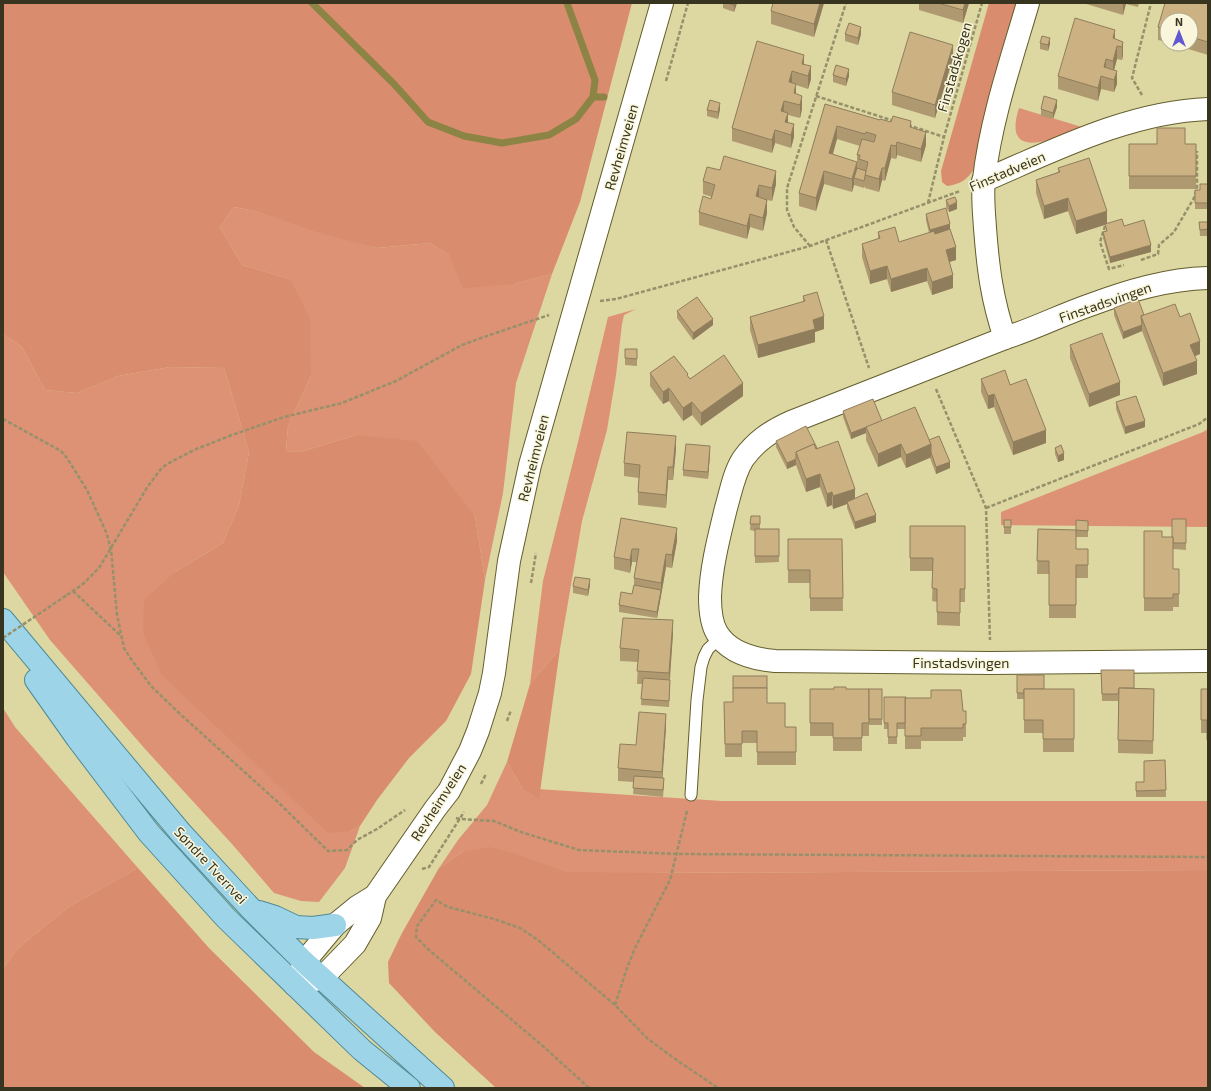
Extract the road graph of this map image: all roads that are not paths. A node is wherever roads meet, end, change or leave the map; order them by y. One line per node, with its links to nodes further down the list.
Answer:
1 (662, 3): 12 (street, Revheimveien)
2 (1028, 3): 4 (street)
3 (1208, 109): 4 (street, Finstadveien)
4 (983, 181): 6 (street)
5 (1208, 278): 6 (street, Finstadsvingen)
6 (1005, 338): 9 (street, Finstadsvingen)
7 (3, 620): 13 (main road, Søndre Tverrvei)
8 (3, 627): 17 (main road, Søndre Tverrvei)
9 (720, 638): 10 (street, Finstadsvingen); 11 (lane)
10 (1208, 661)
11 (691, 795)
12 (375, 896): 14 (street, Revheimveien); 16 (street, Revheimveien)
13 (252, 910): 14 (main road); 15 (main road, Søndre Tverrvei)
14 (335, 925): 15 (street, Revheimveien)
15 (304, 962): 16 (main road, Søndre Tverrvei); 17 (street, Revheimveien)
16 (322, 978): 17 (street, Revheimveien); 19 (main road, Søndre Tverrvei)
17 (296, 986): 18 (main road, Søndre Tverrvei)
18 (409, 1088)
19 (443, 1088)

